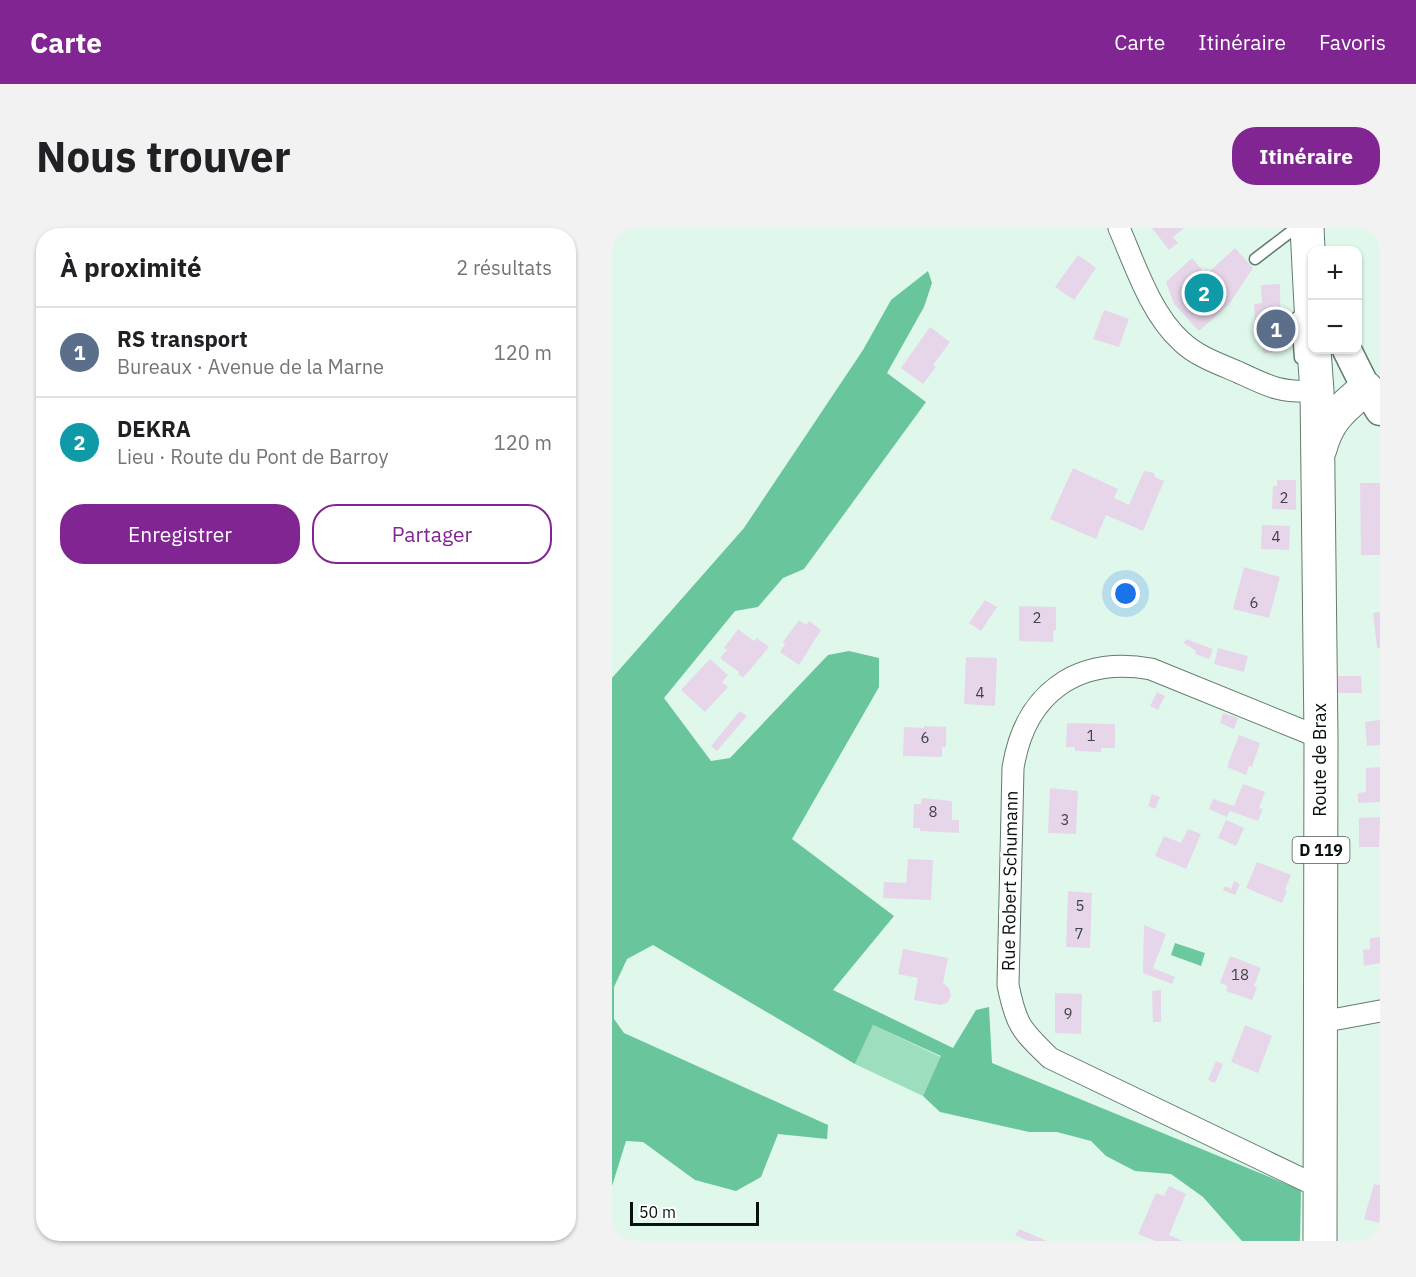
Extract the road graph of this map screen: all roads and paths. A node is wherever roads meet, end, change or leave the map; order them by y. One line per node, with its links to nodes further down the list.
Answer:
1 (1119, 228): 6 (street)
2 (1308, 239): 3 (lane); 4 (main road)
3 (1256, 259)
4 (1304, 315): 6 (lane)
5 (1349, 354): 7 (main road)
6 (1307, 376): 7 (main road); 8 (main road, Route de Brax / D 119)
7 (1373, 399): 8 (main road, Route de Brax / D 119)
8 (1318, 459): 9 (main road, Route de Brax / D 119)
9 (1321, 738): 11 (main road, Route de Brax / D 119); 12 (street, Rue Robert Schumann)
10 (1380, 1011): 11 (street)
11 (1321, 1022): 12 (main road, Route de Brax / D 119)
12 (1321, 1188): 13 (main road, Route de Brax / D 119)
13 (1320, 1241)

